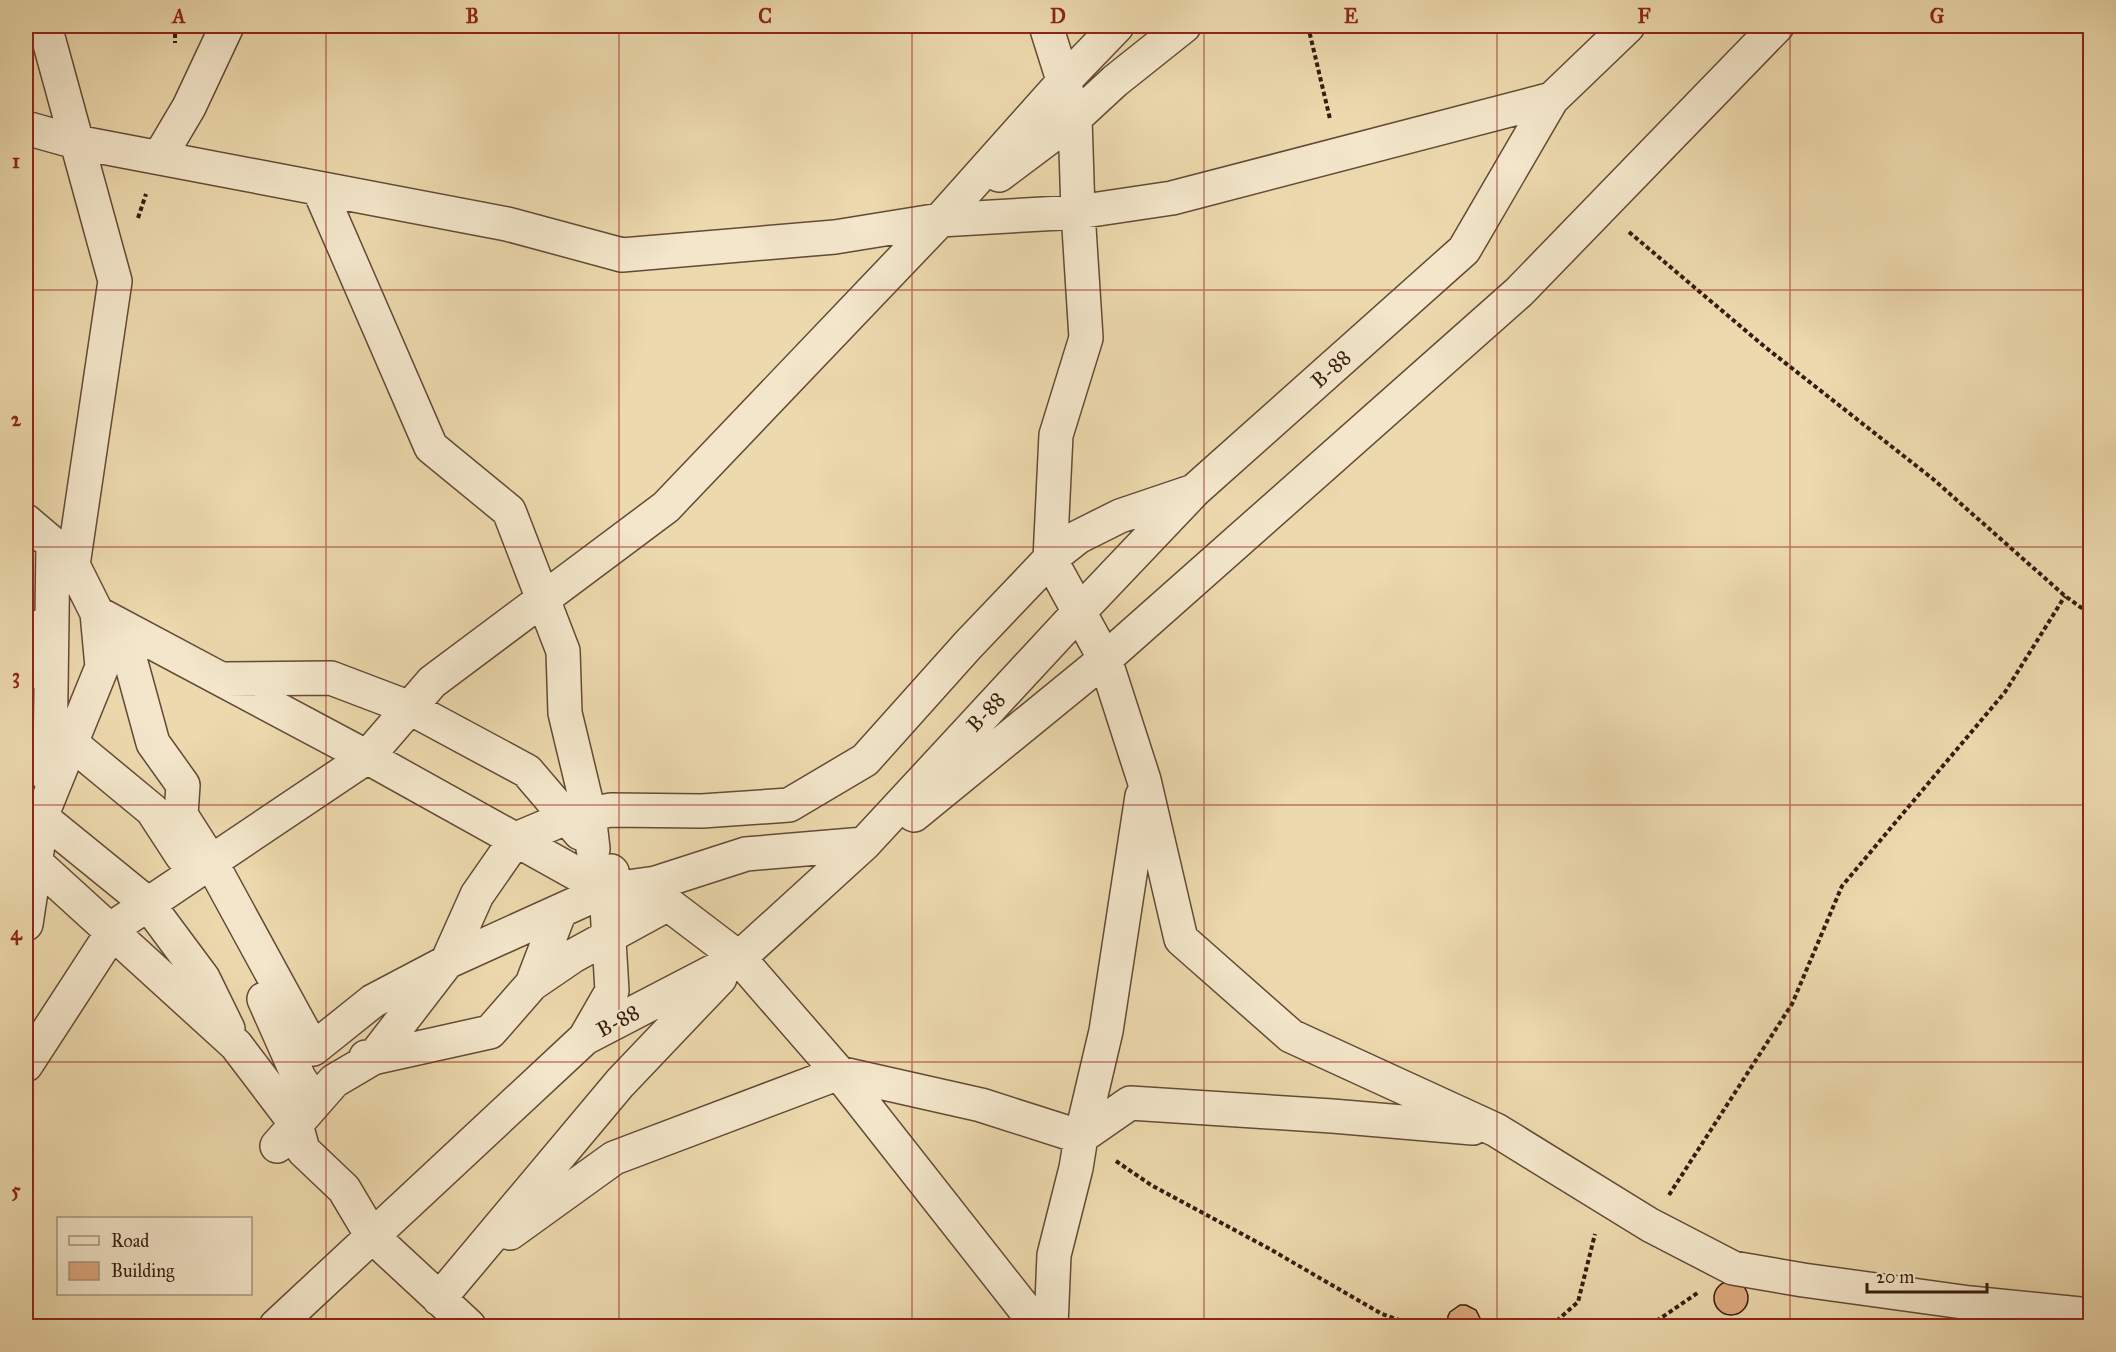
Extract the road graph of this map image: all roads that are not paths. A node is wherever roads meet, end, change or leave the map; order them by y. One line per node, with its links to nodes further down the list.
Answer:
1 (45, 26): 12 (street)
2 (227, 26): 13 (street)
3 (1046, 26): 8 (street)
4 (1117, 26): 8 (street)
5 (1184, 26): 10 (street)
6 (1628, 26): 9 (street, B-88)
7 (1777, 26): 24 (street)
8 (1064, 81): 10 (street); 16 (street)
9 (1551, 99): 15 (street); 17 (street, B-88)
10 (1075, 118): 15 (street); 16 (street)
11 (26, 128): 12 (street)
12 (76, 142): 13 (street); 20 (street)
13 (160, 156): 14 (street)
14 (319, 189): 16 (street); 21 (street)
15 (1078, 212): 16 (street); 19 (street)
16 (940, 220): 21 (street)
17 (1195, 490): 19 (street); 23 (street, B-88)
18 (26, 521): 20 (street)
19 (1050, 559): 23 (street); 32 (street)
20 (86, 587): 22 (street); 26 (street); 28 (street); 36 (street)
21 (542, 599): 27 (street); 32 (street)
22 (52, 600): 25 (street); 28 (street)
23 (1079, 612): 24 (street); 34 (street, B-88)
24 (1105, 659): 30 (street); 44 (street)
25 (26, 674)
26 (221, 679): 27 (street); 29 (street)
27 (410, 708): 29 (street); 32 (street)
28 (60, 738): 31 (street); 36 (street)
29 (367, 756): 33 (street); 36 (street)
30 (1144, 780): 54 (street); 55 (street)
31 (33, 811): 35 (street); 38 (street)
32 (578, 815): 33 (street); 37 (street)
33 (516, 839): 37 (street); 45 (street)
34 (864, 844): 37 (street); 44 (street, B-88)
35 (35, 862): 41 (street); 42 (street)
36 (202, 868): 38 (street); 49 (street); 53 (street)
37 (606, 890): 39 (street); 40 (street); 43 (street)
38 (148, 904): 42 (street); 48 (street)
39 (668, 904): 43 (street); 44 (street)
40 (560, 911): 45 (street); 46 (street)
41 (26, 924)
42 (112, 933): 48 (street); 51 (street)
43 (609, 937): 46 (street); 47 (street)
44 (740, 957): 47 (street, B-88); 52 (street); 57 (street)
45 (447, 962): 49 (street); 50 (street)
46 (532, 984): 50 (street)
47 (585, 1038): 56 (street, B-88)
48 (236, 1046): 53 (street)
49 (314, 1049): 50 (street); 53 (street)
50 (373, 1058): 53 (street)
51 (26, 1065)
52 (839, 1073): 55 (street); 57 (street); 62 (street)
53 (293, 1110): 56 (street)
54 (1496, 1130): 55 (street); 59 (street)
55 (1080, 1137): 63 (street)
56 (372, 1236): 58 (street); 60 (street, B-88)
57 (473, 1259): 58 (street)
58 (439, 1299): 61 (street)
59 (2091, 1315)
60 (276, 1326)
61 (469, 1326)
62 (1038, 1326)
63 (1051, 1326)

